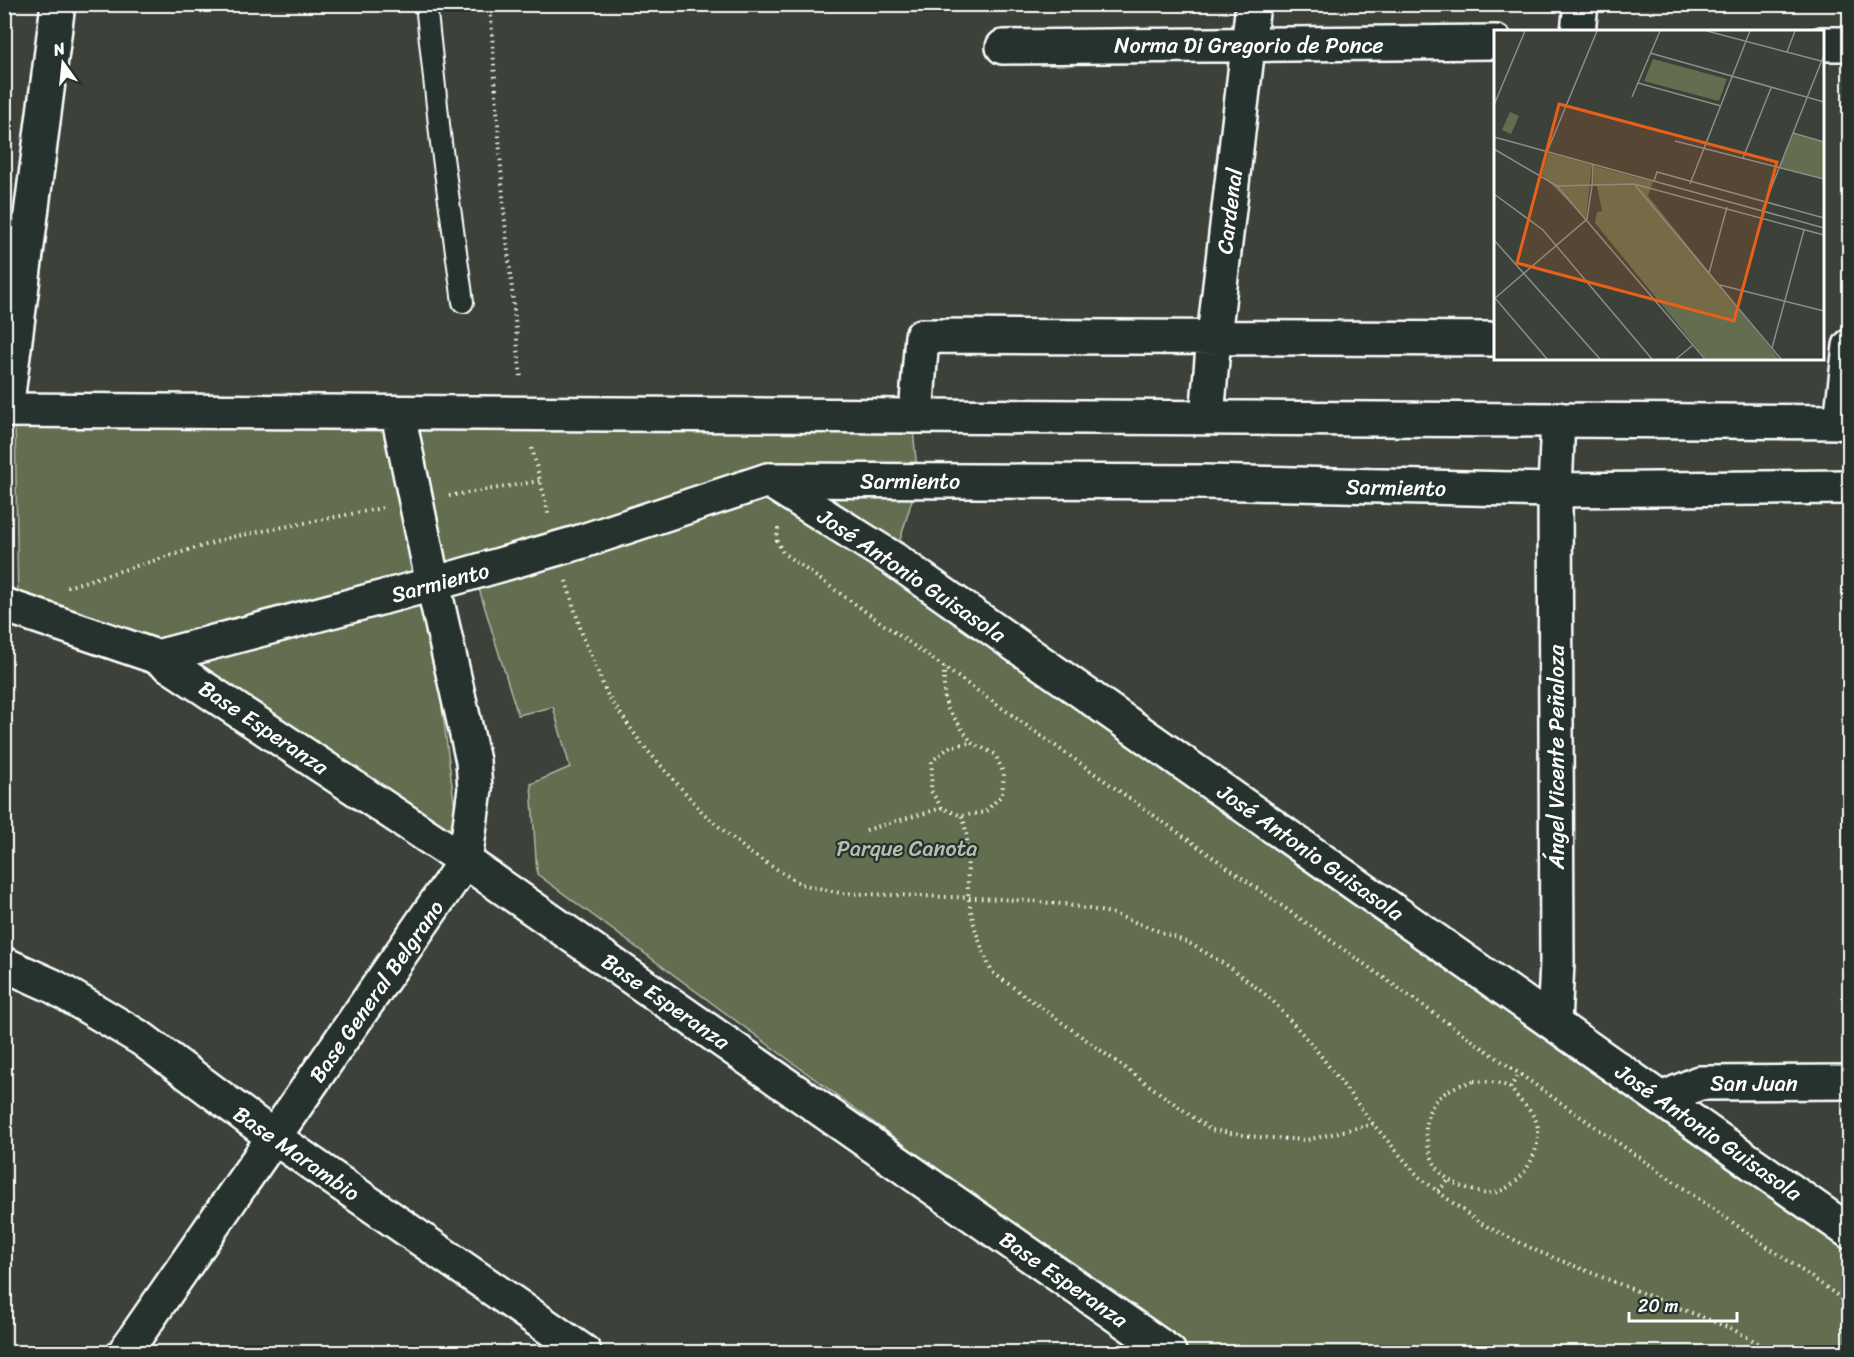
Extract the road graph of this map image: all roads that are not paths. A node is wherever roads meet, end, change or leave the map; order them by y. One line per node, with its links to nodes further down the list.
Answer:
1 (58, 4): 17 (street)
2 (426, 4): 11 (lane)
3 (1253, 4): 9 (street, Cardenal)
4 (1581, 4): 5 (street)
5 (1578, 30)
6 (1494, 42): 9 (street, Norma Di Gregorio de Ponce)
7 (1824, 44): 8 (street)
8 (1850, 44)
9 (1248, 45): 10 (street, Norma Di Gregorio de Ponce); 12 (street, Cardenal)
10 (1003, 47)
11 (463, 302)
12 (1214, 338): 13 (street); 19 (street); 20 (street, Cardenal)
13 (1494, 339)
14 (1824, 340): 15 (street)
15 (1850, 340)
16 (1850, 346): 22 (street)
17 (5, 410): 18 (street)
18 (398, 414): 19 (street); 26 (street, Base General Belgrano)
19 (916, 415): 20 (street)
20 (1206, 417): 21 (street)
21 (1558, 419): 22 (street); 25 (street, Ángel Vicente Peñaloza)
22 (1845, 422)
23 (768, 480): 25 (street, Sarmiento); 26 (street, Sarmiento); 31 (street, José Antonio Guisasola)
24 (1850, 487): 25 (street, Sarmiento)
25 (1555, 490): 31 (street, Ángel Vicente Peñaloza)
26 (433, 584): 28 (street, Sarmiento); 29 (street, Base General Belgrano)
27 (4, 605): 28 (street)
28 (157, 657): 29 (street, Base Esperanza)
29 (465, 861): 34 (street, Base General Belgrano); 38 (street, Base Esperanza)
30 (4, 964): 34 (street, Base Marambio)
31 (1554, 1023): 33 (street, José Antonio Guisasola)
32 (1850, 1082): 33 (street, San Juan)
33 (1662, 1099): 35 (street, José Antonio Guisasola)
34 (274, 1138): 36 (street, Base General Belgrano); 37 (street, Base Marambio)
35 (1850, 1232)
36 (125, 1353)
37 (584, 1353)
38 (1169, 1353)

